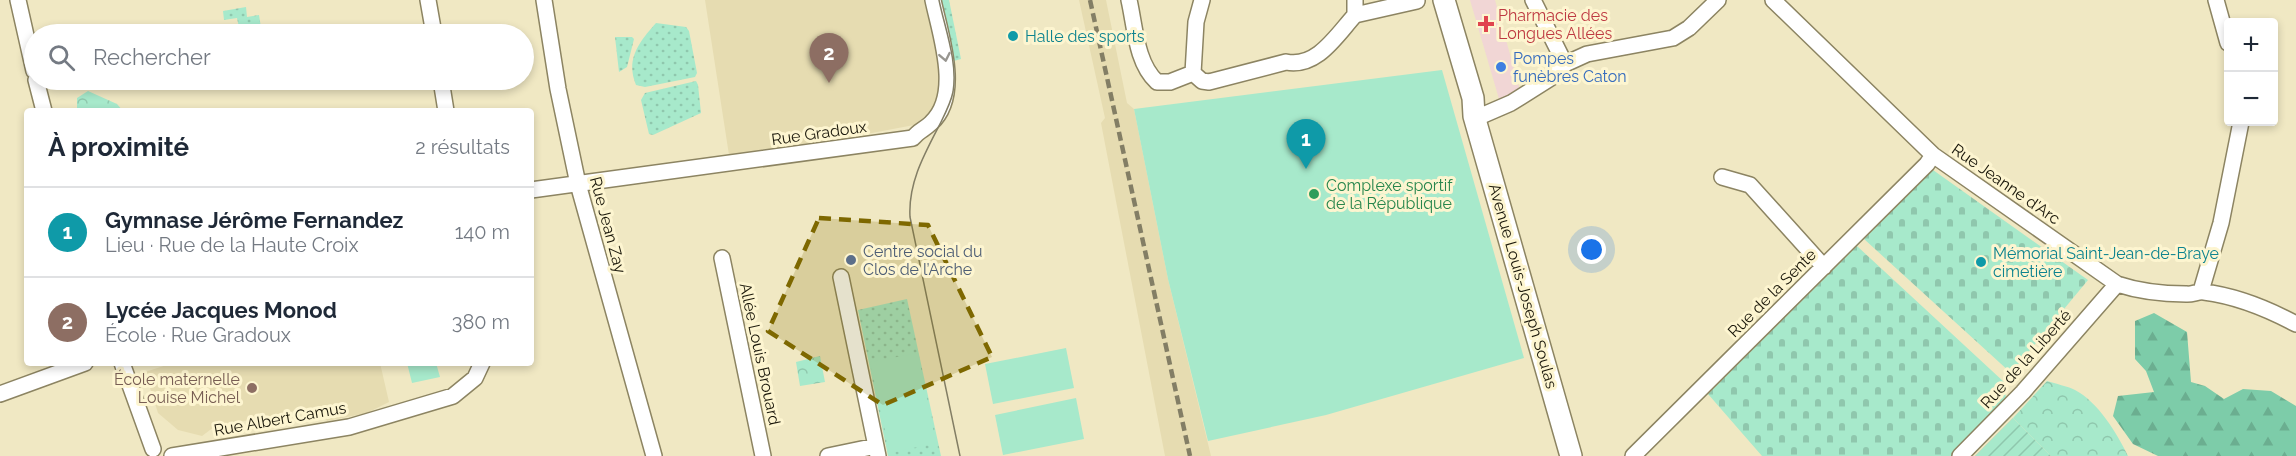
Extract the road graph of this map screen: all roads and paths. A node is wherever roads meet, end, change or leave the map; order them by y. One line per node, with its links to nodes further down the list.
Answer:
1 (18, 0): 16 (street)
2 (428, 0): 14 (street)
3 (544, 0): 27 (street, Rue Jean Zay)
4 (933, 0): 27 (street, Rue Gradoux, one-way to 27)
5 (1129, 0): 18 (street)
6 (1202, 0): 18 (street)
7 (1424, 0): 13 (street); 23 (main road)
8 (1444, 0): 23 (main road)
9 (1533, 0): 17 (street)
10 (1718, 0): 17 (street)
11 (1773, 0): 25 (street, Rue Jeanne d'Arc)
12 (2216, 0): 15 (street)
13 (1355, 8): 18 (street)
14 (432, 24)
15 (2224, 26)
16 (24, 27)
17 (1564, 64): 23 (street)
18 (1193, 73)
19 (39, 90): 21 (street)
20 (443, 90): 22 (street)
21 (43, 108)
22 (446, 108)
23 (1474, 117): 45 (main road, Avenue Louis-Joseph Soulas)
24 (2240, 126): 33 (street)
25 (1934, 155): 30 (street, Rue de la Sente); 32 (street, Rue Jeanne d'Arc)
26 (1722, 177): 30 (street)
27 (578, 184): 28 (street, Rue Gradoux); 42 (street, Rue Jean Zay)
28 (534, 190)
29 (722, 258): 43 (street, Allée Louis Brouard)
30 (1824, 267): 46 (street, Rue de la Sente)
31 (841, 278): 39 (street)
32 (2117, 284): 33 (street, Rue Jeanne d'Arc); 47 (street, Rue de la Liberté)
33 (2201, 291): 34 (street, Rue Jeanne d'Arc)
34 (2296, 324)
35 (77, 366): 38 (street)
36 (123, 366): 40 (street)
37 (481, 366): 41 (street, Rue Albert Camus)
38 (0, 394)
39 (877, 451): 44 (street)
40 (151, 453): 41 (street)
41 (172, 456)
42 (654, 456)
43 (763, 456)
44 (828, 456)
45 (1571, 456)
46 (1633, 456)
47 (1960, 456)

